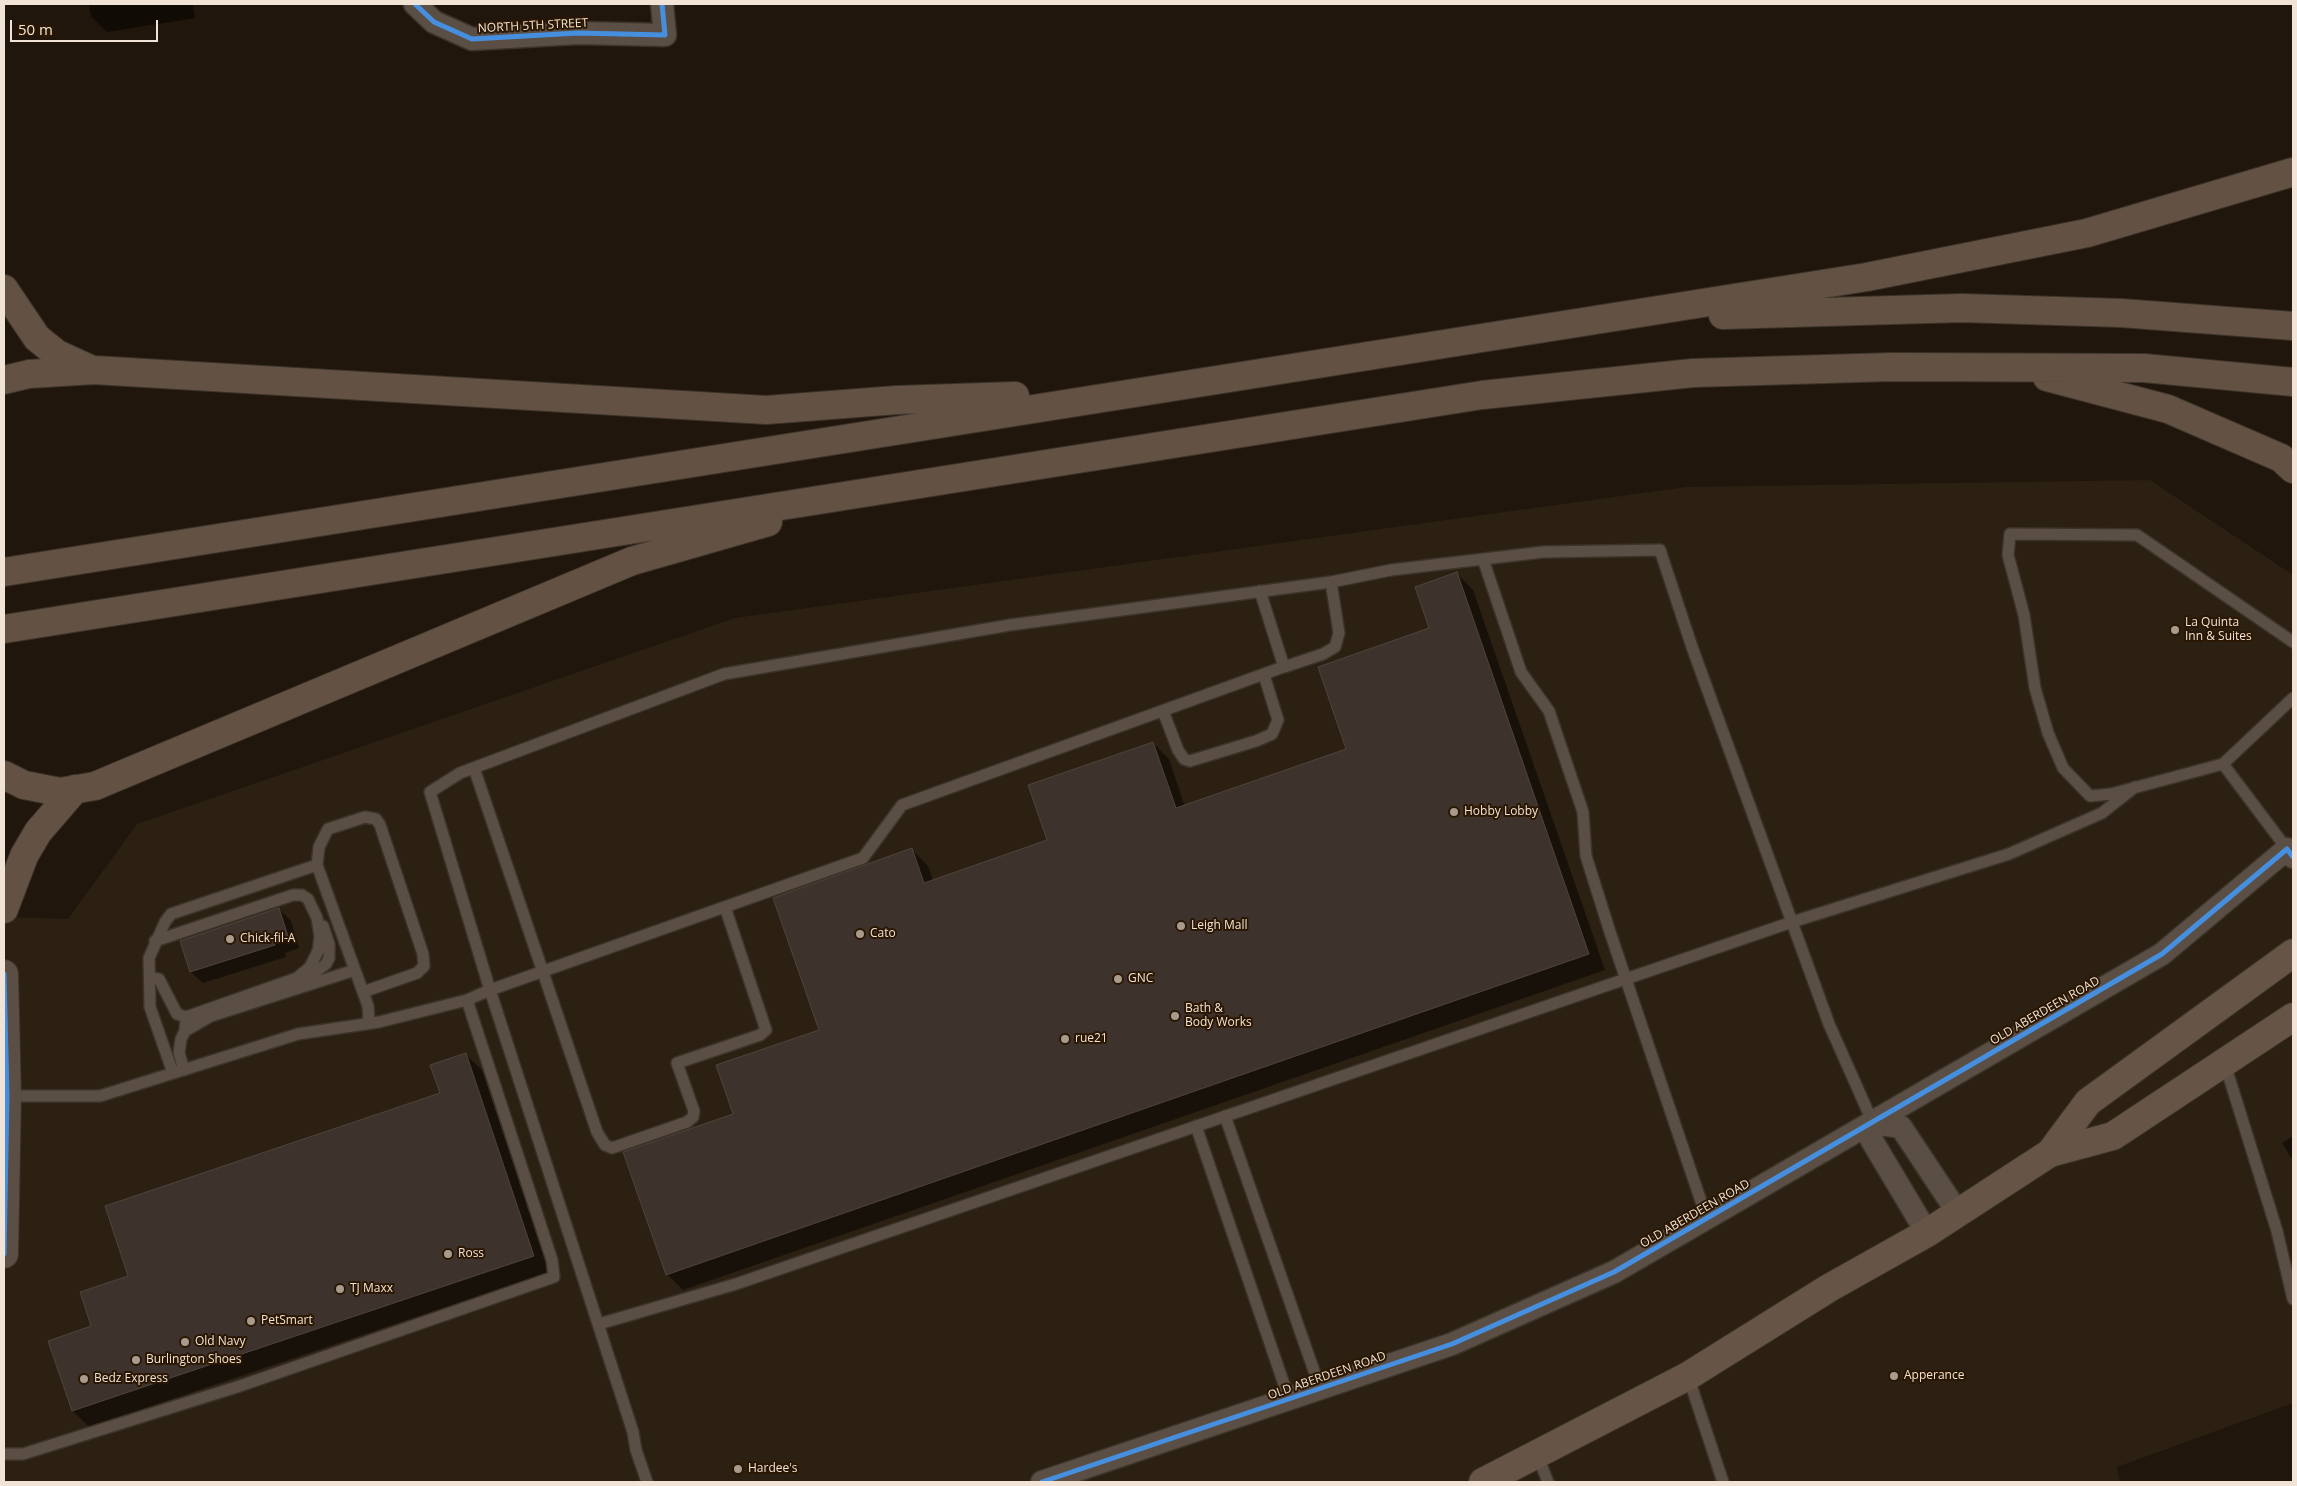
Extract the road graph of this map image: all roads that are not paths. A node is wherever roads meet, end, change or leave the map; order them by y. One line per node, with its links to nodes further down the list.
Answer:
1 (415, 4): 2 (street, NORTH 5TH STREET)
2 (662, 4)
3 (2293, 172): 6 (highway)
4 (4, 289): 8 (highway)
5 (2293, 326): 6 (highway)
6 (1460, 341): 11 (highway)
7 (2007, 366): 10 (highway); 12 (highway); 13 (highway)
8 (94, 370): 9 (highway); 11 (highway)
9 (4, 380)
10 (2293, 382)
11 (1141, 391): 15 (highway)
12 (2293, 468)
13 (884, 488): 18 (highway); 28 (highway)
14 (1482, 559): 16 (lane); 33 (lane); 40 (lane)
15 (4, 572)
16 (1331, 582): 17 (lane); 20 (lane)
17 (1260, 591): 20 (lane); 25 (lane)
18 (4, 629)
19 (2293, 642): 27 (lane)
20 (1286, 666): 21 (lane)
21 (1264, 675): 23 (lane); 23 (lane)
22 (2293, 698): 24 (lane)
23 (1164, 711): 31 (lane)
24 (2223, 764): 27 (lane); 29 (lane)
25 (474, 768): 37 (lane); 41 (lane)
26 (4, 775): 28 (highway)
27 (2135, 787): 33 (lane)
28 (75, 789): 32 (highway)
29 (2290, 853): 52 (street, OLD ABERDEEN ROAD)
30 (317, 865): 34 (lane); 36 (lane); 42 (lane)
31 (726, 906): 37 (lane); 37 (lane)
32 (4, 910)
33 (1792, 922): 40 (lane); 52 (lane)
34 (155, 941): 39 (lane); 44 (lane)
35 (2293, 953): 54 (highway)
36 (355, 970): 42 (lane); 47 (lane)
37 (542, 972): 41 (lane)
38 (4, 974): 50 (street)
39 (151, 978): 44 (lane); 49 (lane)
40 (1624, 980): 51 (lane); 56 (lane)
41 (490, 990): 43 (lane); 60 (lane)
42 (363, 992): 46 (lane)
43 (468, 1000): 46 (lane); 64 (lane)
44 (186, 1017): 47 (lane)
45 (2293, 1017): 48 (highway)
46 (369, 1023): 49 (lane)
47 (185, 1030): 49 (lane)
48 (2224, 1061): 54 (highway); 59 (lane)
49 (179, 1071): 50 (lane)
50 (5, 1096): 58 (street)
51 (1225, 1116): 53 (lane); 62 (lane)
52 (1873, 1123): 55 (street); 56 (street, OLD ABERDEEN ROAD); 57 (street)
53 (1196, 1126): 60 (lane); 63 (lane)
54 (2050, 1154): 55 (highway)
55 (1958, 1213): 57 (highway)
56 (1707, 1219): 62 (street, OLD ABERDEEN ROAD)
57 (1927, 1232): 61 (highway)
58 (4, 1254)
59 (2293, 1293)
60 (599, 1324): 66 (lane)
61 (1688, 1376): 65 (highway); 70 (lane)
62 (1320, 1388): 63 (street, OLD ABERDEEN ROAD)
63 (1289, 1399): 67 (street, OLD ABERDEEN ROAD)
64 (4, 1454)
65 (1537, 1454): 68 (highway); 69 (lane)
66 (647, 1482)
67 (1042, 1482)
68 (1483, 1482)
69 (1548, 1482)
70 (1723, 1482)

